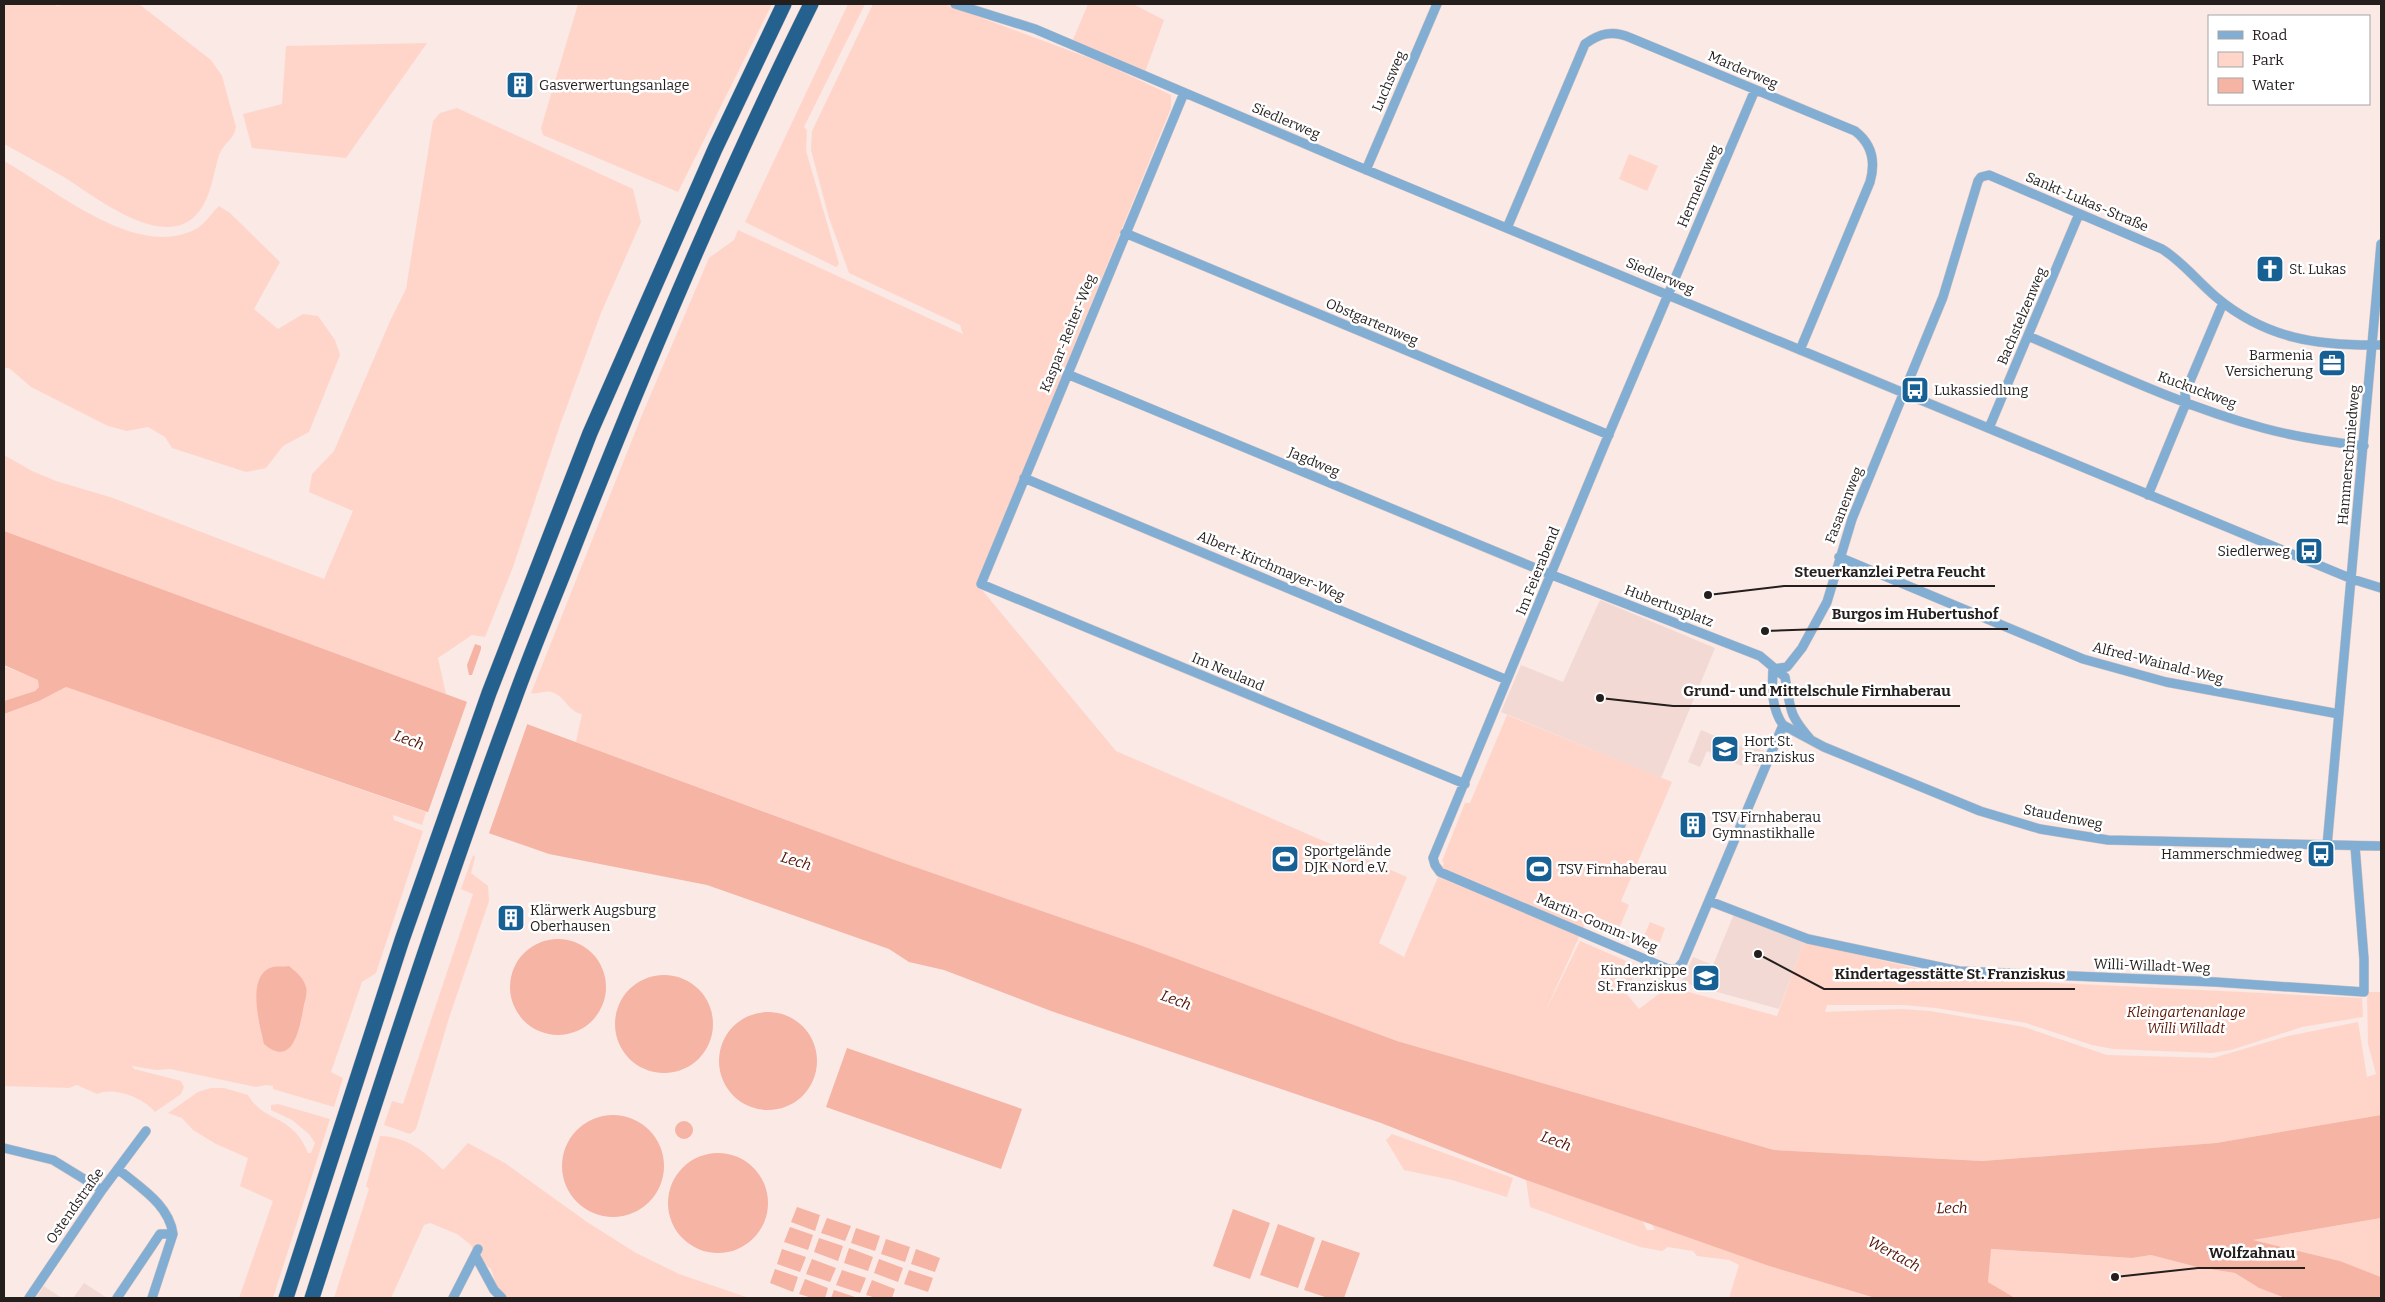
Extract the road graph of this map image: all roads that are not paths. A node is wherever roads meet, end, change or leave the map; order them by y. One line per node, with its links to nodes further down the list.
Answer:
1 (784, 4): 50 (highway)
2 (811, 4): 51 (highway)
3 (955, 4): 6 (street, Siedlerweg)
4 (1437, 4): 7 (street, Luchsweg)
5 (1755, 90): 9 (street, Marderweg); 13 (street, Hermelinweg); 17 (street, Marderweg)
6 (1184, 93): 7 (street, Siedlerweg); 10 (street, Kaspar-Reiter-Weg)
7 (1366, 170): 9 (street, Siedlerweg)
8 (2080, 214): 14 (street, Sankt-Lukas-Straße); 15 (street, Bachstelzenweg); 19 (street, Sankt-Lukas-Straße)
9 (1507, 228): 13 (street, Siedlerweg)
10 (1125, 233): 18 (street, Kaspar-Reiter-Weg); 22 (street, Obstgartenweg)
11 (2381, 244): 12 (street, Hammerschmiedweg)
12 (2381, 249): 16 (street, Hammerschmiedweg)
13 (1668, 294): 17 (street, Siedlerweg); 22 (street, Im Feierabend)
14 (2223, 303): 16 (street, Sankt-Lukas-Straße); 20 (street)
15 (2028, 336): 20 (street, Kuckuckweg); 21 (street, Bachstelzenweg)
16 (2377, 345): 23 (street, Hammerschmiedweg)
17 (1800, 350): 19 (street, Siedlerweg)
18 (1067, 374): 24 (street, Kaspar-Reiter-Weg); 27 (street, Jagdweg)
19 (1904, 391): 21 (street, Siedlerweg); 26 (street, Fasanenweg)
20 (2186, 403): 23 (street, Kuckuckweg); 25 (street)
21 (1989, 428): 25 (street, Siedlerweg)
22 (1609, 435): 27 (street, Im Feierabend)
23 (2364, 446): 28 (street, Hammerschmiedweg)
24 (1024, 478): 29 (street, Kaspar-Reiter-Weg); 32 (street, Albert-Kirchmayer-Weg)
25 (2148, 495): 28 (street, Siedlerweg)
26 (1839, 557): 31 (street, Fasanenweg); 33 (street, Alfred-Wainald-Weg)
27 (1552, 575): 31 (street, Hubertusplatz); 32 (street, Im Feierabend)
28 (2352, 579): 30 (street, Siedlerweg); 33 (street, Hammerschmiedweg)
29 (981, 584): 36 (street, Im Neuland)
30 (2381, 588)
31 (1773, 669): 34 (street); 35 (street)
32 (1507, 680): 36 (street, Im Feierabend)
33 (2339, 714): 37 (street, Hammerschmiedweg)
34 (1783, 724): 35 (street); 41 (street, Martin-Gomm-Weg)
35 (1811, 740): 37 (street, Staudenweg)
36 (1465, 784): 40 (street, Im Feierabend)
37 (2327, 846): 38 (street, Staudenweg)
38 (2355, 846): 39 (street, Staudenweg); 41 (street, Willi-Willadt-Weg)
39 (2381, 846)
40 (1433, 858): 41 (street, Martin-Gomm-Weg)
41 (1709, 901)
42 (146, 1131): 44 (street, Ostendstraße)
43 (4, 1148): 45 (street)
44 (118, 1169): 45 (street, Ostendstraße); 46 (street)
45 (102, 1190): 47 (street, Ostendstraße)
46 (173, 1234): 48 (street); 49 (street)
47 (29, 1298)
48 (117, 1298)
49 (152, 1298)
50 (286, 1298)
51 (312, 1298)
52 (453, 1298): 53 (street)
53 (502, 1298)

